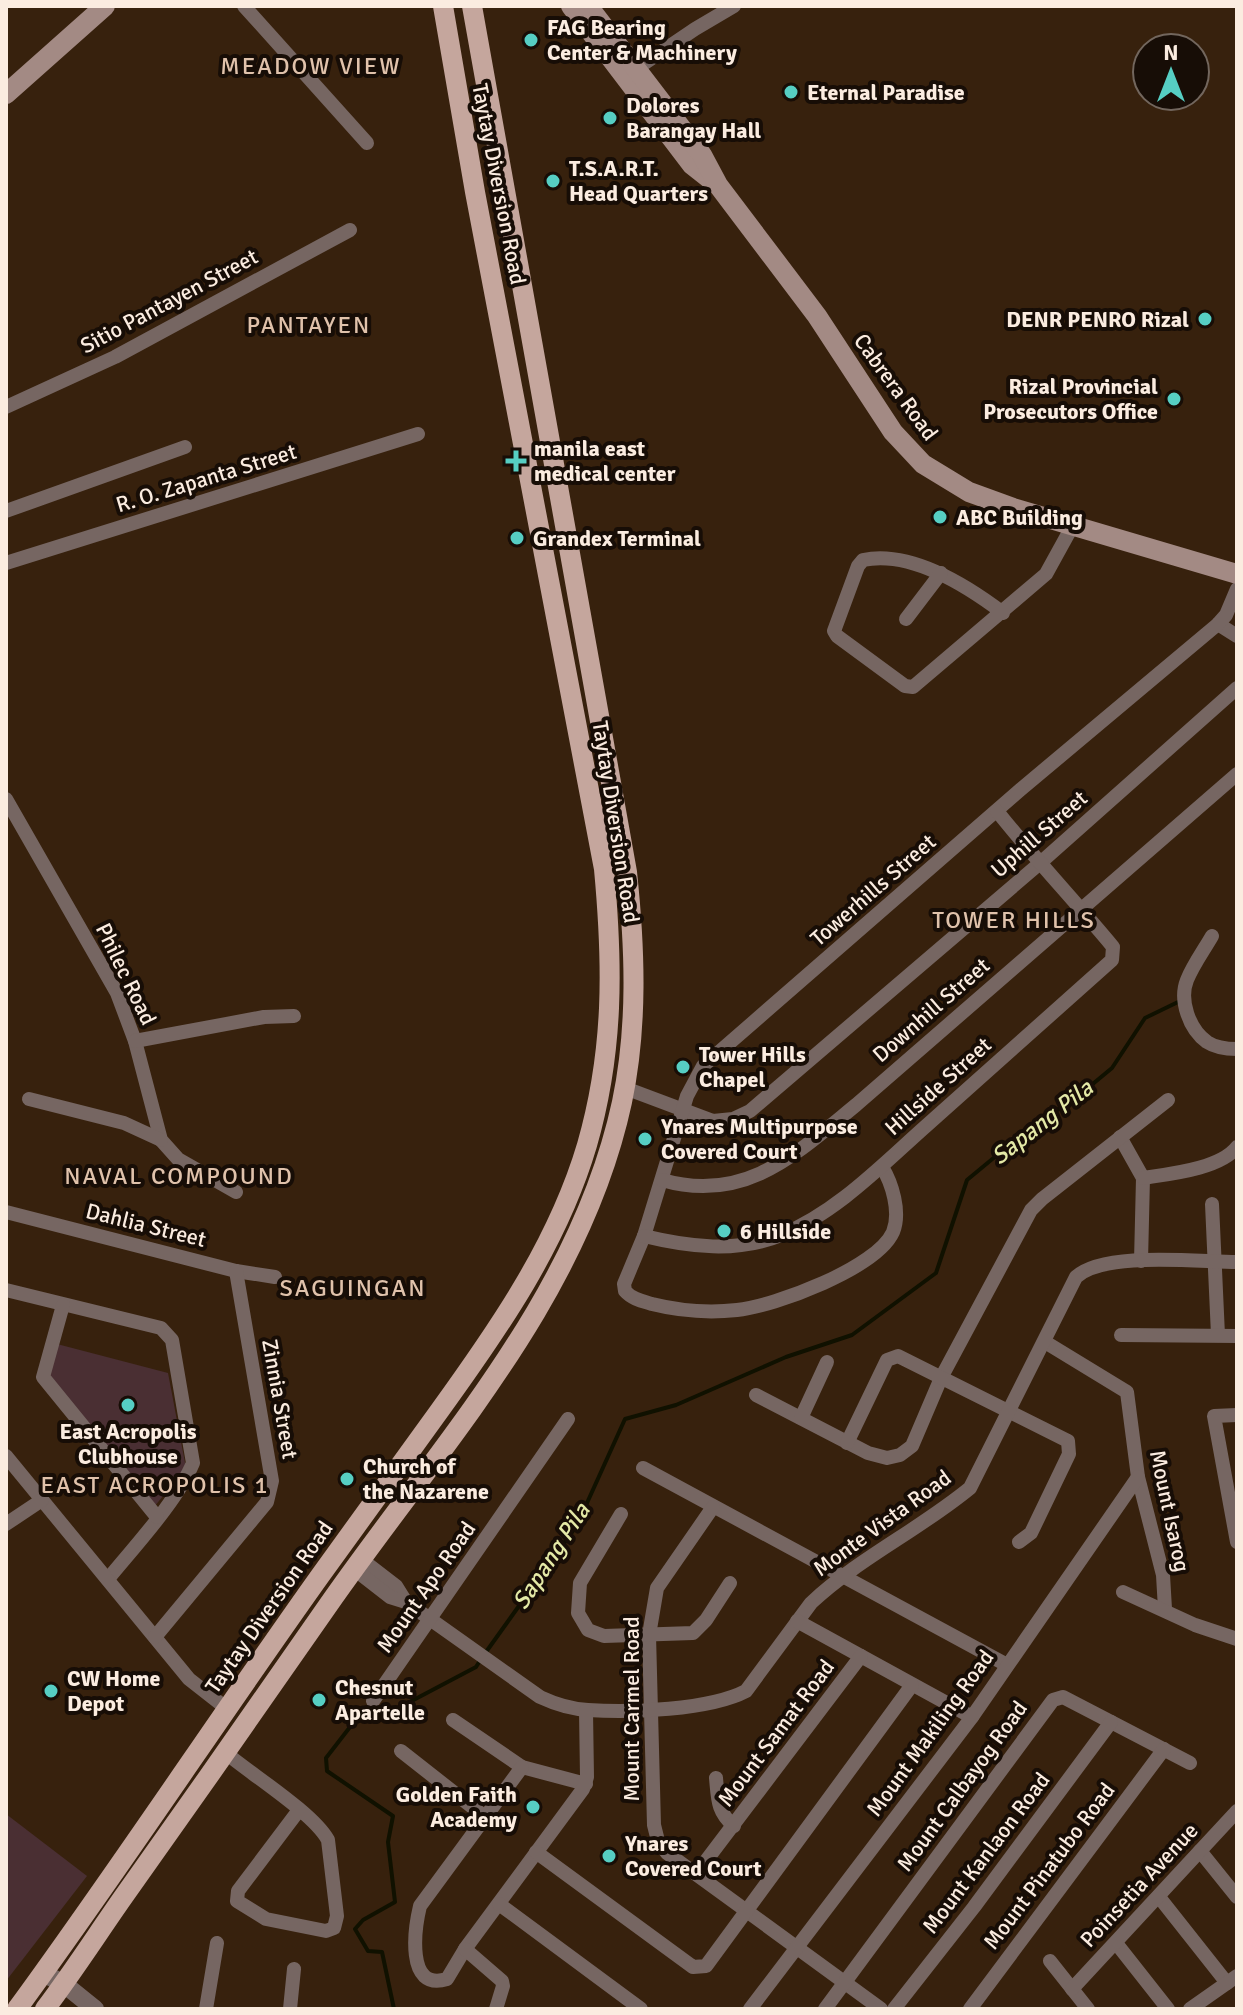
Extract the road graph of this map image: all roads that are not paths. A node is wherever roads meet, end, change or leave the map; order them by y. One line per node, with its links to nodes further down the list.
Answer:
1 (105, 6): 9 (main road)
2 (244, 6): 10 (street)
3 (443, 6): 13 (main road, Taytay Diversion Road)
4 (472, 6): 12 (main road, Taytay Diversion Road)
5 (571, 6): 8 (main road, Cabrera Road)
6 (588, 6): 8 (main road, Cabrera Road)
7 (734, 6): 8 (street)
8 (630, 73): 18 (main road, Cabrera Road)
9 (6, 94)
10 (367, 143)
11 (350, 230): 14 (street, Sitio Pantayen Street)
12 (536, 360): 13 (main road); 23 (main road, Taytay Diversion Road)
13 (509, 365): 24 (main road, Taytay Diversion Road)
14 (6, 407)
15 (418, 434): 19 (street, R. O. Zapanta Street)
16 (185, 447): 17 (street)
17 (6, 511)
18 (1073, 525): 21 (main road, Cabrera Road); 25 (street)
19 (6, 563)
20 (941, 573): 25 (street); 25 (street); 26 (street)
21 (1237, 574)
22 (1237, 589): 27 (street, Towerhills Street)
23 (576, 590): 24 (main road); 40 (main road, Taytay Diversion Road)
24 (551, 595): 39 (main road, Taytay Diversion Road)
25 (1003, 613)
26 (906, 619)
27 (1218, 624): 28 (street); 32 (street, Towerhills Street)
28 (1237, 636)
29 (1237, 688): 33 (street, Uphill Street)
30 (1237, 774): 34 (street, Downhill Street)
31 (6, 799): 37 (street, Philec Road)
32 (997, 811): 33 (street); 43 (street, Towerhills Street)
33 (1039, 864): 34 (street); 43 (street, Uphill Street)
34 (1081, 908): 47 (street, Hillside Street); 49 (street, Downhill Street)
35 (1212, 936): 38 (street)
36 (294, 1016): 37 (street)
37 (135, 1041): 45 (street, Philec Road)
38 (1237, 1049)
39 (601, 1082): 40 (main road); 98 (main road, Taytay Diversion Road)
40 (625, 1088): 43 (street, Uphill Street); 83 (main road, Taytay Diversion Road)
41 (29, 1099): 45 (street)
42 (1168, 1100): 44 (street)
43 (684, 1110): 49 (street, Towerhills Street)
44 (1120, 1137): 48 (street); 66 (street)
45 (161, 1140): 50 (street)
46 (1237, 1147): 48 (street)
47 (882, 1167): 53 (street, Hillside Street); 53 (street, Towerhills Street)
48 (1143, 1178): 54 (street)
49 (662, 1180): 53 (street, Towerhills Street)
50 (236, 1192)
51 (1212, 1204): 55 (street)
52 (6, 1212): 57 (street, Dahlia Street)
53 (644, 1236)
54 (1141, 1261): 55 (street, Monte Vista Road); 64 (street, Monte Vista Road)
55 (1215, 1262): 56 (street, Monte Vista Road); 62 (street)
56 (1237, 1262)
57 (236, 1271): 58 (street, Dahlia Street); 92 (street, Zinnia Street)
58 (275, 1277)
59 (6, 1290): 60 (street)
60 (63, 1305): 79 (street); 79 (street)
61 (1121, 1335): 62 (street)
62 (1218, 1335): 63 (street)
63 (1237, 1336)
64 (1045, 1342): 68 (street, Monte Vista Road); 75 (street, Mount Isarog)
65 (827, 1362): 70 (street)
66 (941, 1378): 68 (street); 72 (street); 72 (street)
67 (756, 1395): 70 (street)
68 (1009, 1411): 81 (street); 84 (street, Monte Vista Road)
69 (1237, 1415): 82 (street)
70 (801, 1418): 72 (street)
71 (568, 1419): 89 (street, Mount Apo Road)
72 (847, 1443)
73 (6, 1456): 76 (street)
74 (643, 1468): 77 (street)
75 (1138, 1477): 88 (street, Mount Isarog); 95 (street, Mount Makiling Road)
76 (42, 1500): 80 (street); 85 (street)
77 (713, 1507): 84 (street); 91 (street, Mount Carmel Road)
78 (621, 1514): 91 (street)
79 (157, 1517): 85 (street)
80 (6, 1524)
81 (1019, 1542)
82 (1237, 1542)
83 (357, 1564): 89 (street, Monte Vista Road); 106 (main road, Taytay Diversion Road)
84 (841, 1577): 90 (street, Monte Vista Road); 95 (street)
85 (108, 1579): 92 (street)
86 (730, 1583): 91 (street)
87 (1123, 1592): 88 (street)
88 (1165, 1609): 93 (street)
89 (430, 1621): 97 (street, Mount Apo Road); 100 (street, Monte Vista Road)
90 (797, 1621): 94 (street); 99 (street, Monte Vista Road)
91 (649, 1635): 99 (street, Mount Carmel Road)
92 (155, 1637): 98 (street)
93 (1237, 1639)
94 (861, 1656): 96 (street); 114 (street, Mount Samat Road)
95 (1007, 1665): 101 (street, Mount Makiling Road)
96 (912, 1685): 101 (street); 121 (street)
97 (373, 1701)
98 (226, 1708): 128 (main road, Taytay Diversion Road)
99 (651, 1709): 100 (street, Monte Vista Road); 117 (street, Mount Carmel Road)
100 (586, 1711): 110 (street)
101 (972, 1717): 124 (street, Mount Makiling Road)
102 (453, 1720): 108 (street)
103 (1111, 1722): 104 (street, Mount Calbayog Road); 130 (street, Mount Calbayog Road); 143 (street, Mount Kanlaon Road)
104 (1164, 1749): 107 (street, Mount Calbayog Road); 144 (street, Mount Pinatubo Road)
105 (401, 1751): 113 (street)
106 (226, 1753): 111 (street); 131 (main road, Taytay Diversion Road)
107 (1190, 1763)
108 (522, 1767): 110 (street); 113 (street)
109 (716, 1778): 114 (street)
110 (586, 1784): 116 (street)
111 (299, 1810): 111 (street)
112 (1237, 1811): 115 (street, Poinsetia Avenue)
113 (485, 1817): 125 (street)
114 (734, 1826): 117 (street, Mount Samat Road)
115 (1200, 1851): 118 (street, Poinsetia Avenue); 119 (street)
116 (536, 1852): 120 (street); 121 (street)
117 (696, 1874): 121 (street, Mount Carmel Road)
118 (1159, 1897): 123 (street, Poinsetia Avenue); 129 (street)
119 (1237, 1897)
120 (499, 1904): 125 (street); 139 (street)
121 (747, 1911): 124 (street, Mount Carmel Road)
122 (217, 1943): 136 (street)
123 (1116, 1943): 132 (street, Poinsetia Avenue); 146 (street)
124 (796, 1947): 130 (street, Mount Carmel Road); 140 (street, Mount Makiling Road)
125 (465, 1949): 138 (street)
126 (1050, 1961): 132 (street)
127 (294, 1969): 137 (street)
128 (43, 1973): 131 (street); 133 (main road, Taytay Diversion Road)
129 (1232, 1980): 147 (street)
130 (845, 1982): 141 (street, Mount Calbayog Road); 142 (street, Mount Carmel Road)
131 (64, 1984): 134 (main road, Taytay Diversion Road); 135 (street)
132 (1072, 1989): 145 (street)
133 (17, 2009)
134 (45, 2009)
135 (95, 2009)
136 (206, 2009)
137 (290, 2009)
138 (496, 2009)
139 (641, 2009)
140 (750, 2009)
141 (825, 2009)
142 (881, 2009)
143 (894, 2009)
144 (970, 2009)
145 (1088, 2009)
146 (1168, 2009)
147 (1190, 2009)

